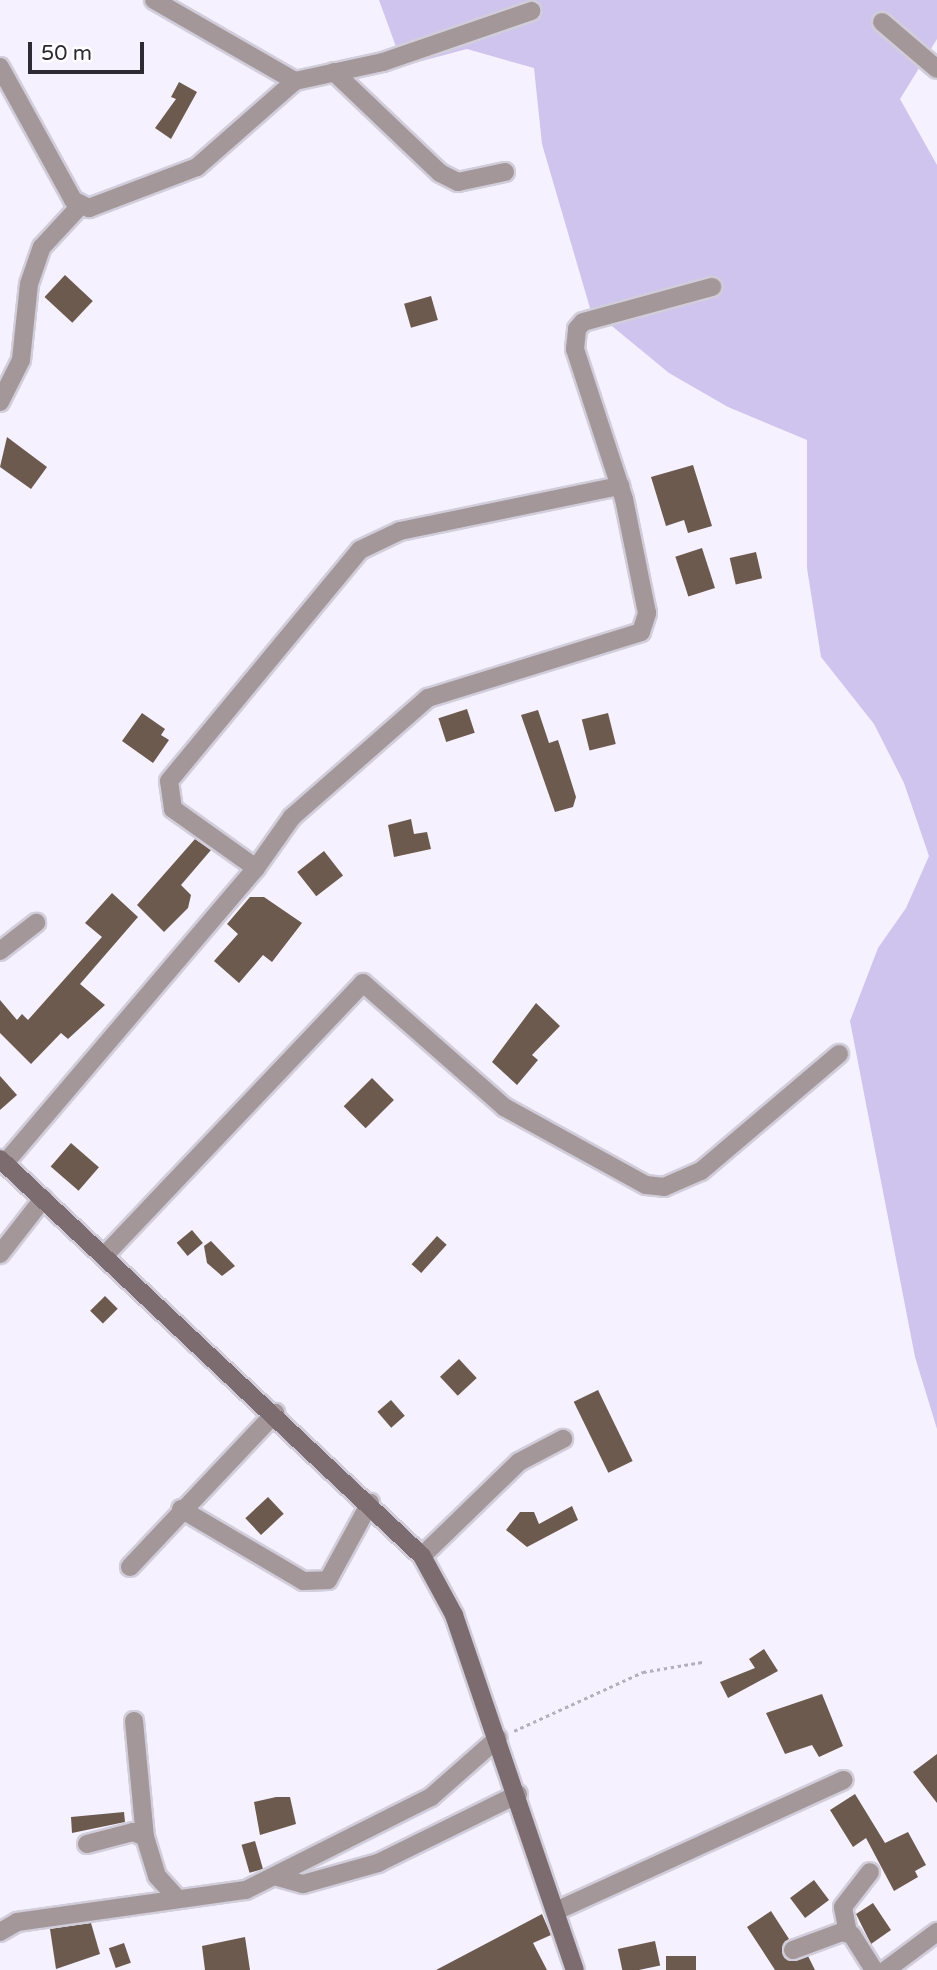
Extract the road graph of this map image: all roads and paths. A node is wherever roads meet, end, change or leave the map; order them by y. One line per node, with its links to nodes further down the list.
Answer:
1 (154, 0): 7 (street)
2 (531, 11): 6 (street)
3 (882, 22): 5 (street)
4 (0, 67): 9 (street)
5 (937, 69)
6 (334, 72): 7 (street); 8 (street)
7 (295, 81): 9 (street)
8 (505, 172)
9 (80, 206): 11 (street)
10 (712, 287): 12 (street)
11 (0, 402)
12 (621, 486): 13 (street); 13 (street)
13 (256, 868): 17 (street)
14 (36, 923): 15 (street)
15 (0, 951)
16 (839, 1054): 20 (street)
17 (3, 1161): 18 (street)
18 (43, 1199): 19 (street); 20 (street)
19 (0, 1254)
20 (104, 1256): 21 (street)
21 (275, 1413): 23 (street); 24 (street)
22 (563, 1439): 25 (street)
23 (370, 1503): 24 (street); 25 (street)
24 (181, 1509): 26 (street)
25 (422, 1556): 29 (street)
26 (130, 1567)
27 (702, 1662): 29 (path)
28 (134, 1721): 32 (street)
29 (498, 1738): 31 (street); 35 (street)
30 (845, 1780): 37 (street)
31 (518, 1794): 35 (street); 37 (street)
32 (145, 1837): 33 (street); 36 (street)
33 (87, 1844)
34 (870, 1872): 40 (street)
35 (278, 1877): 36 (street)
36 (178, 1899): 38 (street)
37 (556, 1911): 42 (street)
38 (0, 1932)
39 (937, 1932): 44 (street)
40 (848, 1933): 41 (street); 43 (street)
41 (793, 1950)
42 (575, 1970)
43 (874, 1970)
44 (886, 1970)

